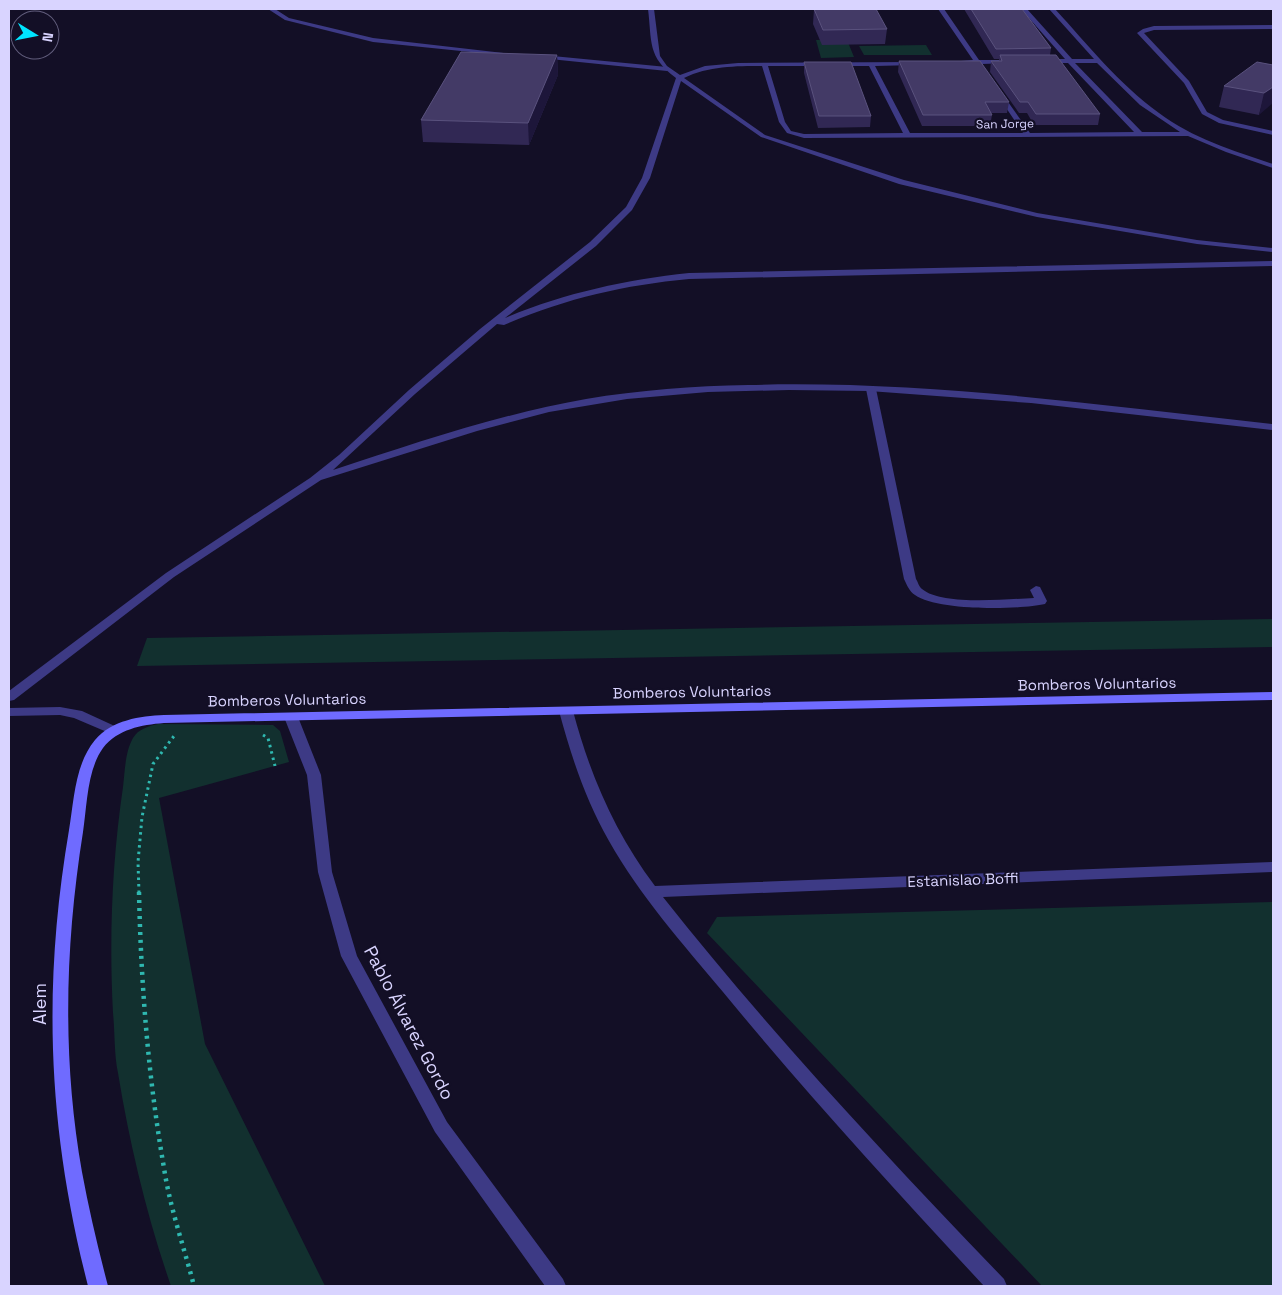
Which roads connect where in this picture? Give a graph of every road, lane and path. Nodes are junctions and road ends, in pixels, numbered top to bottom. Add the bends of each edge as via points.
1 (271, 9) edge
2 (651, 9) edge
3 (941, 9) edge
4 (1024, 9) edge
5 (1052, 9) edge
6 (1273, 27) edge
7 (1070, 61) junction
8 (1101, 61) junction
9 (958, 62) edge
10 (978, 62) junction
11 (1015, 62) edge
12 (1033, 62) edge
13 (919, 63) edge
14 (871, 64) junction
15 (765, 65) junction
16 (668, 69) junction
17 (983, 70) edge
18 (679, 78) junction
19 (994, 86) edge
20 (1273, 133) edge
21 (1140, 134) junction
22 (1191, 134) junction
23 (1028, 135) junction
24 (908, 136) junction
25 (1273, 166) edge
26 (1273, 250) edge
27 (1273, 264) edge
28 (483, 331) junction
29 (871, 389) junction
30 (1273, 427) edge
31 (314, 480) junction
32 (1036, 590) dead end
33 (1273, 696) edge
34 (9, 697) edge
35 (566, 711) junction
36 (9, 712) edge
37 (291, 717) junction
38 (114, 731) junction
39 (256, 734) dead end
40 (166, 735) dead end
41 (275, 766) dead end
42 (1273, 867) edge
43 (652, 892) junction
44 (98, 1286) edge
45 (194, 1286) edge
46 (556, 1286) edge
47 (997, 1286) edge

1 - 16 street via 287,19 373,40
2 - 16 street via 657,56
3 - 10 street
4 - 7 street
5 - 8 street
6 - 20 street via 1154,28 1140,33 1186,82 1204,113 1221,122
7 - 8 street
7 - 12 street
7 - 21 street
8 - 22 street via 1147,107
9 - 10 street
10 - 11 street
10 - 17 street
13 - 14 street
14 - 15 street
14 - 24 street
15 - 18 street via 699,70
15 - 24 street, San Jorge via 789,132 820,138
16 - 18 street
18 - 26 street via 763,136 902,182 1037,215 1197,242
18 - 28 street via 646,178 629,208 593,244
19 - 23 street
21 - 22 street, San Jorge
21 - 23 street, San Jorge
22 - 25 street
23 - 24 street, San Jorge
27 - 28 street via 689,276 609,286 573,295
28 - 31 street
29 - 30 street via 976,396
29 - 31 street via 724,388 609,398 477,427
29 - 32 street via 910,579 918,593 954,603 1041,601
31 - 34 street via 170,575
33 - 35 main road, Bomberos Voluntarios
35 - 37 main road, Bomberos Voluntarios
35 - 43 street via 594,794 616,841
36 - 38 street via 77,714
37 - 38 main road, Bomberos Voluntarios via 153,719
37 - 46 street, Pablo Álvarez Gordo via 314,775 325,872 349,956 441,1127
38 - 44 main road, Alem via 97,746 88,767 66,895 60,993 66,1135 78,1204
39 - 41 path via 268,738
40 - 45 path via 175,735 152,764 142,817 138,862 141,978 164,1170
42 - 43 street, Estanislao Boffi
43 - 47 street via 786,1057 881,1164

